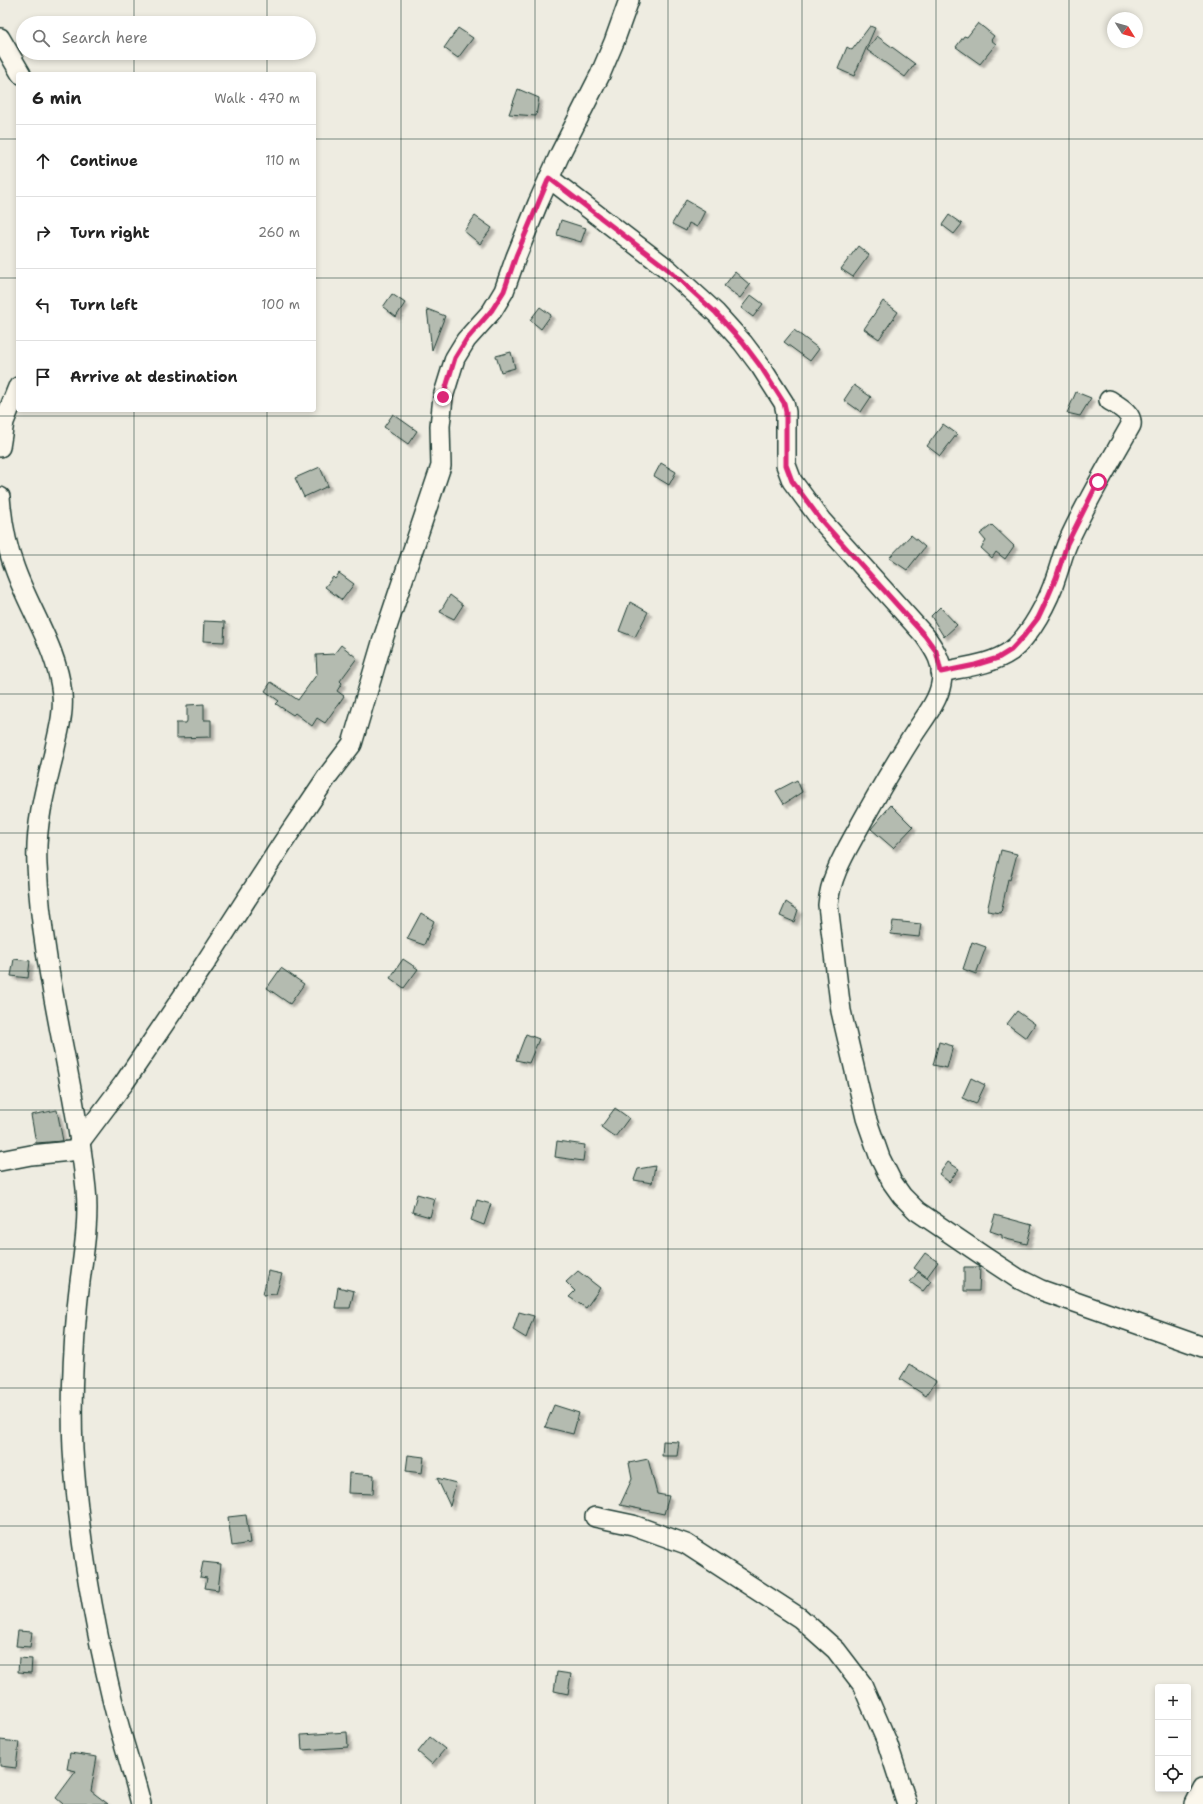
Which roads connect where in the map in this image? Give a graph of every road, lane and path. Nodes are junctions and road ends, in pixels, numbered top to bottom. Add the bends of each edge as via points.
1 (629, 0) edge
2 (0, 38) edge
3 (20, 72) edge
4 (549, 178) junction
5 (16, 392) edge
6 (1109, 400) dead end
7 (0, 446) edge
8 (0, 497) edge
9 (941, 672) junction
10 (80, 1147) junction
11 (0, 1161) edge
12 (1203, 1347) edge
13 (595, 1517) dead end
14 (1203, 1788) edge
15 (141, 1804) edge
16 (908, 1804) edge
17 (1195, 1804) edge

1 - 4 street via 602,68
2 - 3 street
4 - 9 street via 669,270 716,313 743,343 784,403 786,465 792,481 821,520 925,636 936,651
4 - 10 street via 504,291 455,358 443,397 440,426 441,466 385,631 352,744 329,774 204,965
5 - 7 street via 4,422
6 - 9 street via 1127,413 1132,421 1131,425 1070,537 1056,578 1038,618 1011,650 998,658
8 - 10 street via 6,540 15,570 51,646 62,695 62,720 38,826 36,861 49,968
9 - 12 street via 941,684 934,702 883,783 842,859 829,892 828,905 841,1011 866,1118 880,1158 895,1187 917,1211 1017,1278 1061,1298
10 - 11 street
10 - 15 street via 86,1192 83,1268 77,1308 74,1372 73,1448 77,1505 95,1621 109,1688
13 - 16 street via 633,1525 686,1544 800,1618 836,1650 862,1684 887,1742
14 - 17 street

